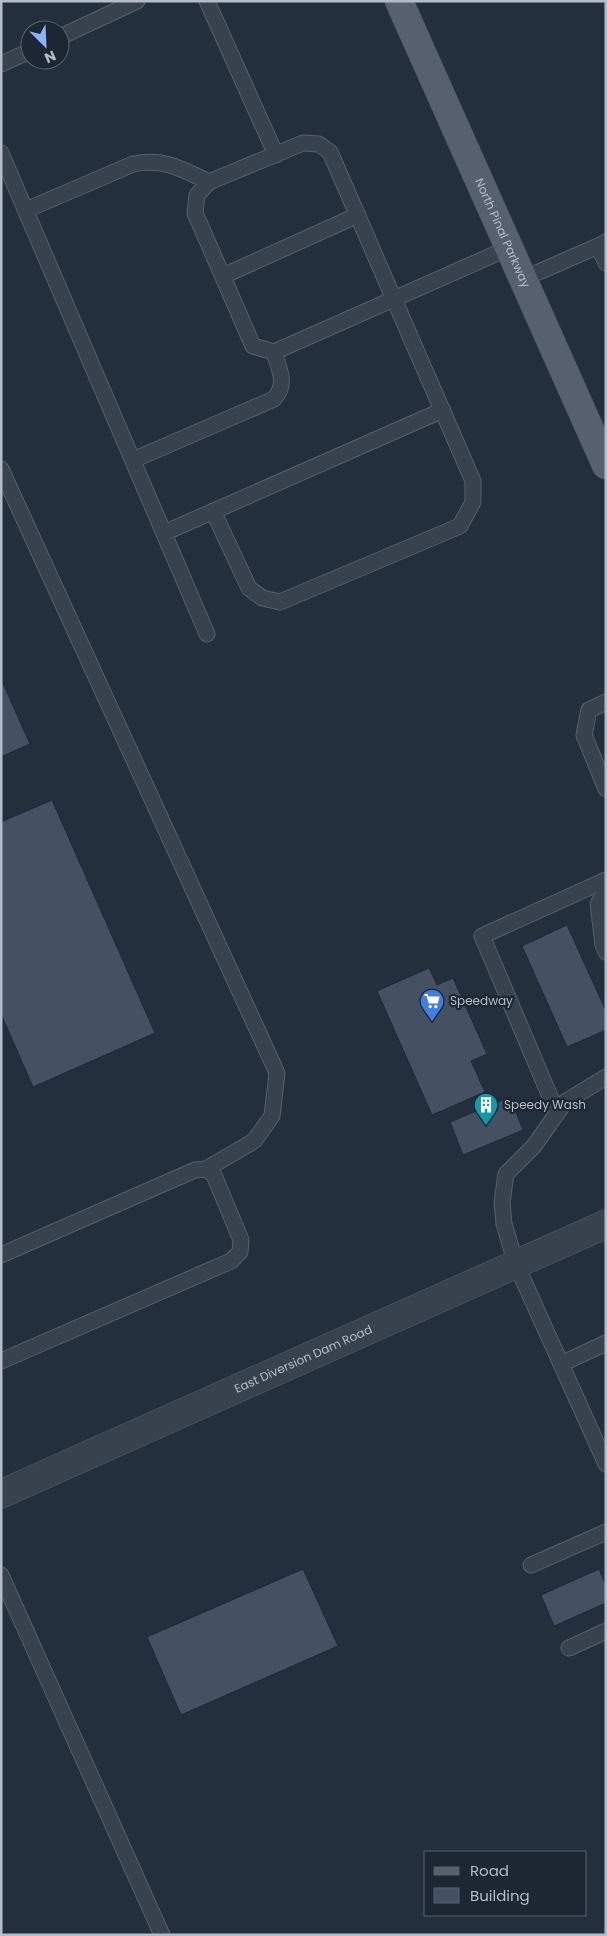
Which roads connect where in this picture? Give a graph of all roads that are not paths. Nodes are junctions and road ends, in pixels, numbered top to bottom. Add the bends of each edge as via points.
1 (136, 1) edge
2 (207, 1) edge
3 (399, 1) edge
4 (70, 32) edge
5 (20, 55) edge
6 (1, 64) edge
7 (1, 153) edge
8 (276, 155) junction
9 (209, 182) junction
10 (26, 210) junction
11 (358, 215) junction
12 (602, 244) edge
13 (509, 248) junction
14 (606, 263) edge
15 (223, 276) junction
16 (523, 279) junction
17 (395, 298) junction
18 (274, 352) junction
19 (443, 410) junction
20 (604, 457) edge
21 (133, 460) junction
22 (1, 469) edge
23 (213, 512) junction
24 (164, 533) junction
25 (208, 634) dead end
26 (606, 702) edge
27 (606, 789) edge
28 (606, 880) edge
29 (606, 891) edge
30 (606, 952) edge
31 (606, 1077) edge
32 (557, 1113) junction
33 (206, 1169) junction
34 (606, 1224) edge
35 (1, 1255) edge
36 (516, 1264) junction
37 (604, 1348) edge
38 (1, 1361) edge
39 (561, 1364) junction
40 (606, 1464) edge
41 (1, 1494) edge
42 (606, 1532) edge
43 (531, 1565) dead end
44 (1, 1575) edge
45 (606, 1632) edge
46 (569, 1648) dead end
47 (162, 1935) edge

1 - 4 lane
2 - 8 lane
3 - 13 main road, North Pinal Parkway
5 - 6 lane
7 - 10 lane
8 - 9 lane
8 - 11 lane via 304,143 319,144 330,152
9 - 10 lane via 172,164 149,161 133,164
9 - 15 lane via 196,195 195,213
10 - 21 lane
11 - 15 lane
11 - 17 lane
12 - 14 lane
12 - 16 lane
13 - 16 main road, North Pinal Parkway
13 - 17 lane
15 - 18 lane via 253,346
16 - 20 main road, North Pinal Parkway
17 - 18 lane
17 - 19 lane
18 - 21 lane via 282,378 281,390 274,399
19 - 23 lane
19 - 23 lane via 474,481 473,502 460,526 434,538 280,602 262,598 248,588
21 - 24 lane
22 - 33 lane via 277,1073 272,1116 254,1141
23 - 24 lane
24 - 25 lane
26 - 27 lane via 589,710 584,735
28 - 32 lane via 482,936
29 - 30 lane via 598,904
31 - 32 lane via 565,1102
32 - 36 lane via 534,1146 506,1174 502,1202 504,1224
33 - 35 lane via 195,1170
33 - 38 lane via 214,1175 241,1240 240,1252 231,1260
34 - 36 street, East Diversion Dam Road
36 - 39 lane
36 - 41 street, East Diversion Dam Road
37 - 39 lane
39 - 40 lane
42 - 43 lane
44 - 47 lane
45 - 46 lane

